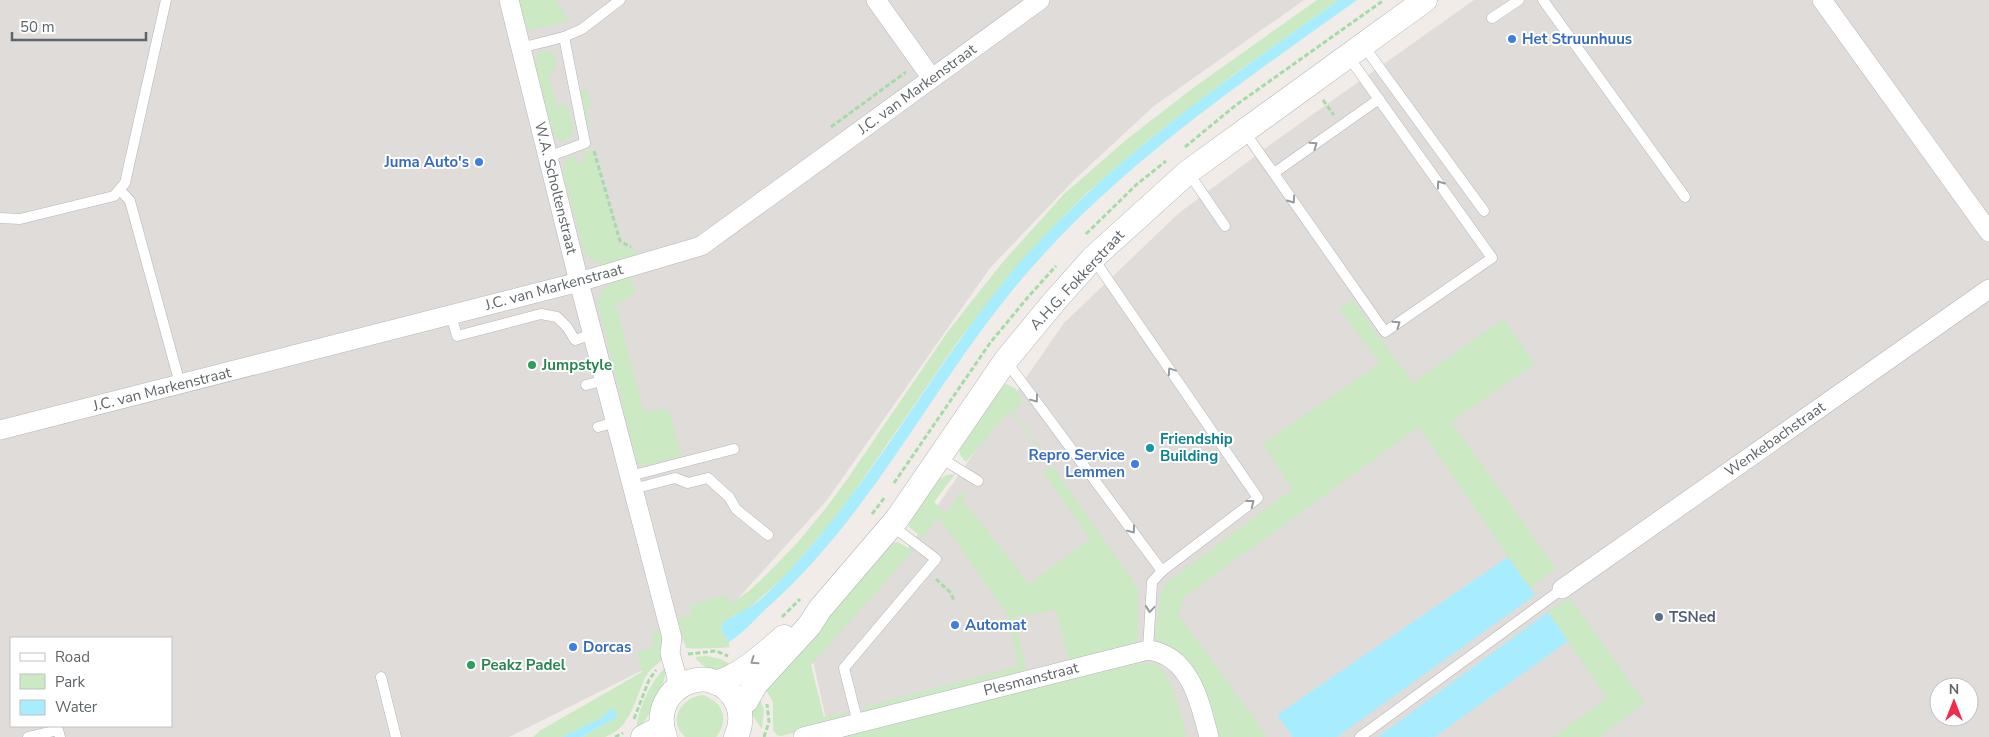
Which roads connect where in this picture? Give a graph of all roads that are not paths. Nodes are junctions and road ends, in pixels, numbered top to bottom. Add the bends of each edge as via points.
1 (166, 0) edge
2 (509, 0) edge
3 (620, 0) edge
4 (876, 0) edge
5 (1040, 0) edge
6 (1425, 0) edge
7 (1519, 0) edge
8 (1543, 0) edge
9 (1822, 0) edge
10 (1492, 18) dead end
11 (564, 37) junction
12 (520, 48) junction
13 (1356, 50) junction
14 (931, 78) junction
15 (1379, 99) junction
16 (1244, 131) junction
17 (548, 157) junction
18 (1188, 172) junction
19 (1274, 173) junction
20 (120, 190) junction
21 (1685, 197) dead end
22 (1484, 211) dead end
23 (0, 218) edge
24 (1225, 226) dead end
25 (1989, 232) edge
26 (1094, 258) junction
27 (579, 282) junction
28 (1989, 289) edge
29 (538, 304) junction
30 (593, 334) junction
31 (1006, 360) junction
32 (605, 380) junction
33 (180, 384) junction
34 (586, 385) dead end
35 (0, 430) edge
36 (734, 449) dead end
37 (939, 457) junction
38 (978, 481) dead end
39 (632, 483) junction
40 (890, 524) junction
41 (768, 535) dead end
42 (1162, 571) junction
43 (1562, 589) joint
44 (820, 610) junction
45 (1148, 650) junction
46 (381, 677) dead end
47 (696, 684) junction
48 (739, 708) junction
49 (858, 723) junction
50 (657, 734) edge
51 (740, 736) edge
52 (28, 737) edge
53 (60, 737) edge
54 (396, 737) edge
55 (803, 737) edge
56 (1209, 737) edge
57 (1360, 737) edge

1 - 20 lane via 125,183
2 - 12 street, W.A. Scholtenstraat
3 - 11 lane via 582,29
4 - 14 street
5 - 14 street, J.C. van Markenstraat
6 - 13 street, A.H.G. Fokkerstraat
7 - 10 lane
8 - 21 lane
9 - 25 street
11 - 12 lane
11 - 17 lane via 585,143
12 - 17 street, W.A. Scholtenstraat
13 - 15 lane
13 - 16 street, A.H.G. Fokkerstraat
13 - 22 lane
14 - 27 street, J.C. van Markenstraat via 700,246
19 -> 15 lane
19 -> 15 lane via 1385,332 1492,258
16 - 18 street, A.H.G. Fokkerstraat
16 - 19 lane
17 - 27 street, W.A. Scholtenstraat
18 - 24 lane
18 - 26 street, A.H.G. Fokkerstraat
20 - 23 lane via 114,196 20,219
20 - 33 lane via 130,201
26 - 31 street, A.H.G. Fokkerstraat
42 -> 26 lane via 1258,498
27 - 29 street, J.C. van Markenstraat
27 - 30 street, W.A. Scholtenstraat
28 - 43 street, Wenkebachstraat
29 - 30 lane via 557,317 575,340
29 - 33 street, J.C. van Markenstraat via 498,314 451,315
30 - 32 street, W.A. Scholtenstraat
31 - 37 street, A.H.G. Fokkerstraat
31 -> 42 lane
32 - 34 lane
32 - 39 street, W.A. Scholtenstraat via 607,425
33 - 35 street, J.C. van Markenstraat
36 - 39 lane
37 - 38 lane
37 - 40 street, A.H.G. Fokkerstraat via 897,519
39 - 41 lane via 675,478 688,483 708,478 730,497 736,509
39 - 47 street, W.A. Scholtenstraat via 672,638 681,649
40 - 44 street, A.H.G. Fokkerstraat
40 - 49 lane via 936,560 844,668
42 -> 45 lane via 1152,582
43 - 57 lane
44 -> 47 street, A.H.G. Fokkerstraat via 727,680
44 - 48 street, A.H.G. Fokkerstraat
45 - 49 street, Plesmanstraat
45 - 56 street via 1167,655 1190,679
46 - 54 lane
47 - 48 street via 731,693
47 - 50 street via 668,696
48 - 51 street
49 - 55 street, Plesmanstraat
52 - 53 lane via 58,730

